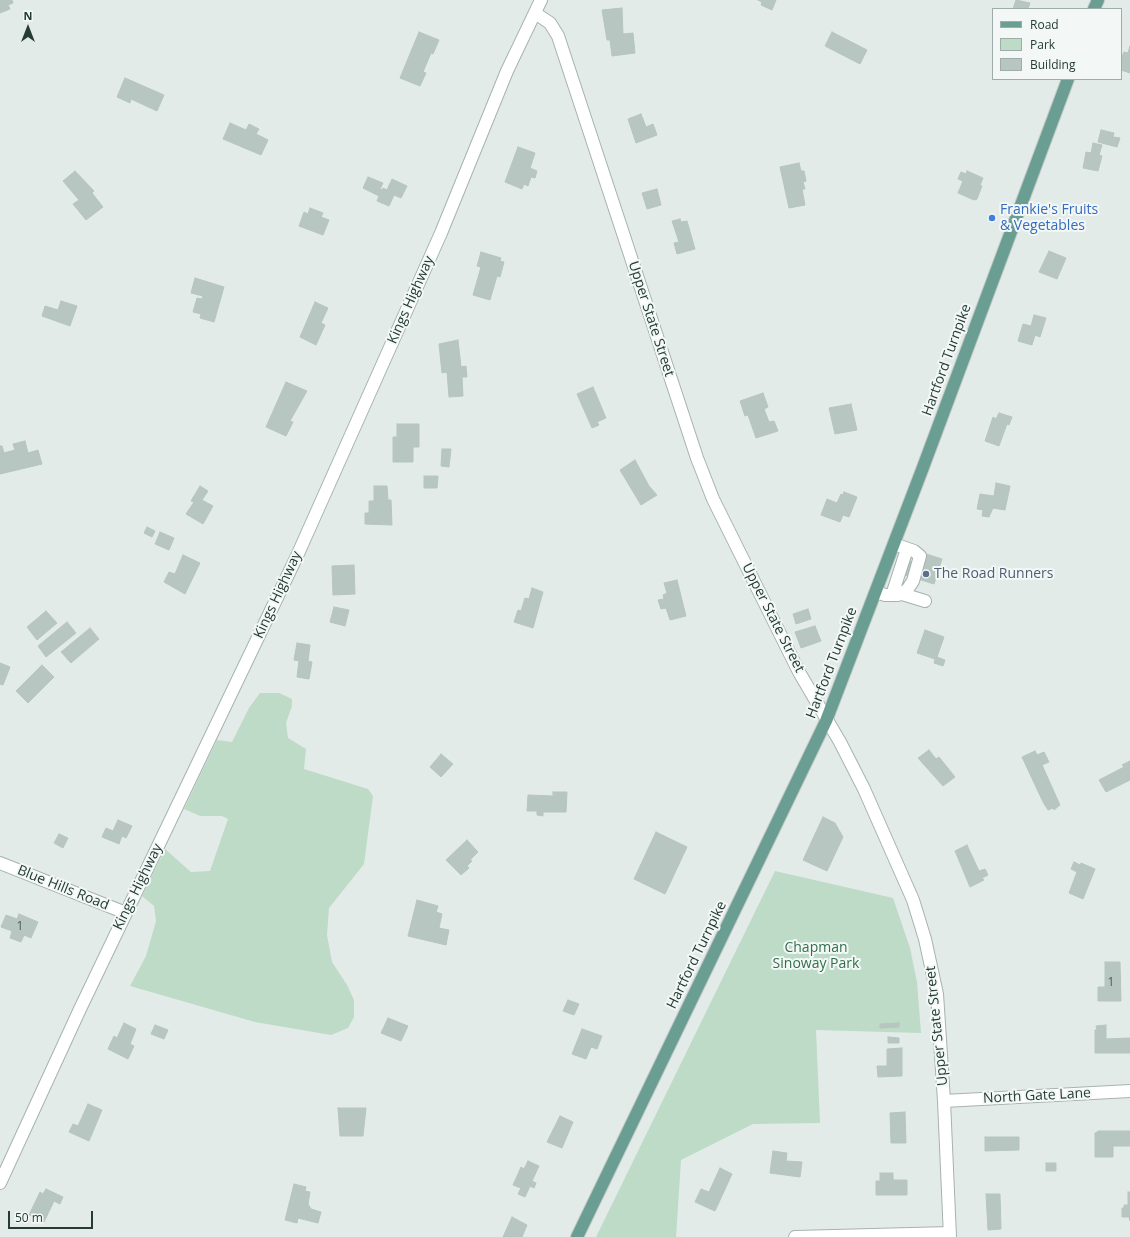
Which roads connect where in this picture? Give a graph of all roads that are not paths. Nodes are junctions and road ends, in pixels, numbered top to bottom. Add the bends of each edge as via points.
1 (541, 0) edge
2 (535, 13) junction
3 (1068, 80) edge
4 (894, 544) junction
5 (908, 549) junction
6 (876, 592) junction
7 (897, 595) junction
8 (925, 601) dead end
9 (826, 721) junction
10 (0, 863) edge
11 (126, 913) junction
12 (1130, 1091) edge
13 (944, 1100) junction
14 (0, 1184) edge
15 (950, 1235) edge
16 (577, 1237) edge
17 (795, 1237) edge

1 - 2 street, Kings Highway
2 - 9 street, Upper State Street via 550,23 558,36 696,458 710,492
2 - 11 street, Kings Highway via 507,71 441,233 306,536
3 - 4 main road, Hartford Turnpike
4 - 5 street
4 - 6 main road, Hartford Turnpike
5 - 7 street
5 - 7 street via 920,556 913,581
6 - 7 street
6 - 9 main road, Hartford Turnpike
7 - 8 street
9 - 13 street, Upper State Street via 864,789 914,900 933,971
9 - 16 main road, Hartford Turnpike
10 - 11 street, Blue Hills Road
11 - 14 street, Kings Highway
12 - 13 street, North Gate Lane
13 - 15 street, Upper State Street
15 - 17 street

